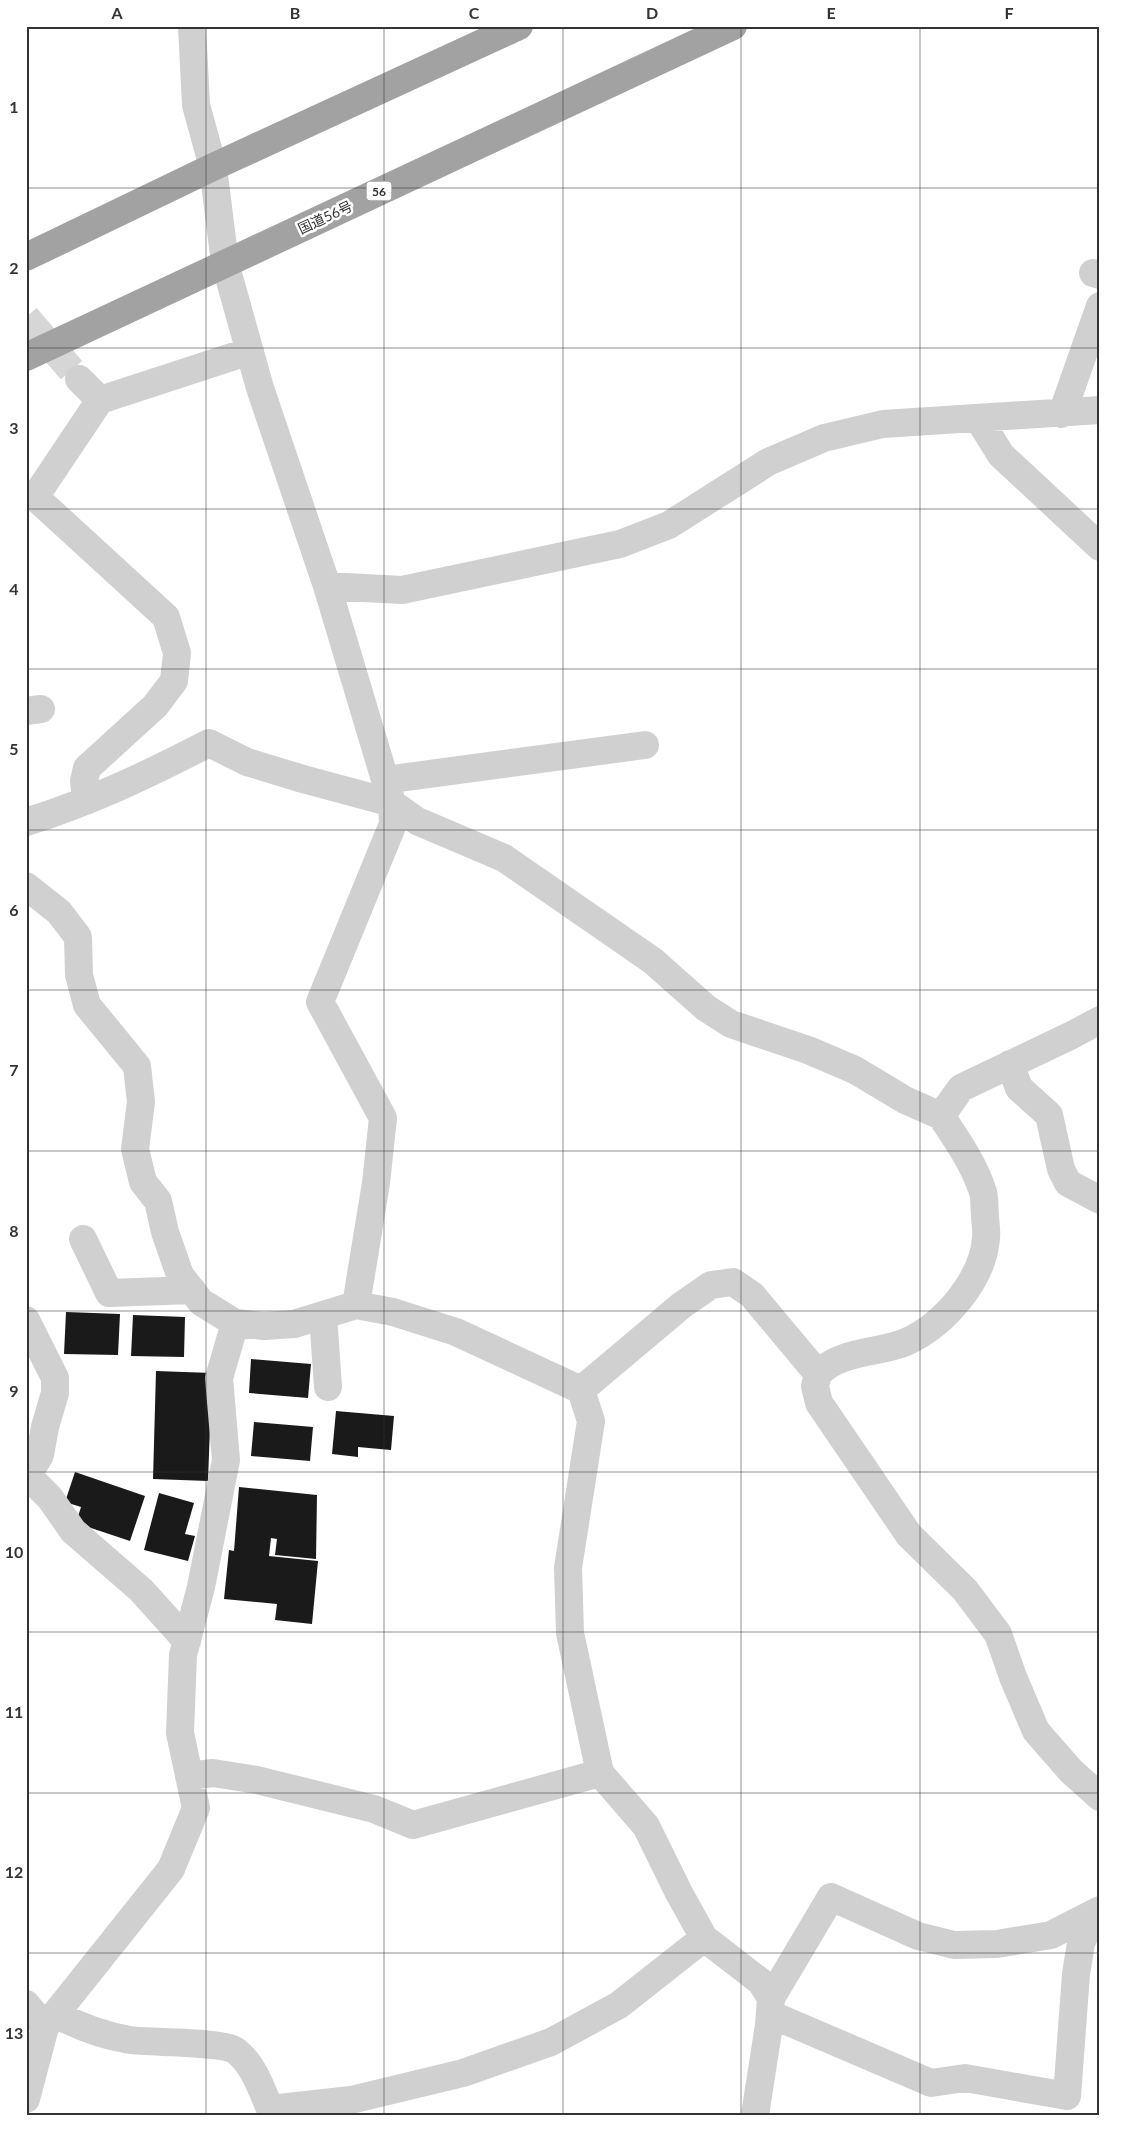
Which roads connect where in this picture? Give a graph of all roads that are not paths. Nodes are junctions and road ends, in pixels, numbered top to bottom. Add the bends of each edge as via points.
1 (192, 26) edge
2 (519, 26) edge
3 (733, 26) edge
4 (213, 167) junction
5 (26, 257) edge
6 (225, 263) junction
7 (1100, 306) edge
8 (250, 351) junction
9 (26, 357) edge
10 (79, 379) tunnel mouth
11 (100, 400) junction
12 (1100, 410) edge
13 (1062, 414) junction
14 (978, 418) junction
15 (1100, 547) edge
16 (327, 586) junction
17 (645, 745) dead end
18 (388, 791) junction
19 (86, 801) junction
20 (26, 822) edge
21 (26, 886) edge
22 (1100, 1020) edge
23 (1010, 1064) junction
24 (941, 1116) junction
25 (1100, 1200) edge
26 (83, 1239) dead end
27 (192, 1290) junction
28 (356, 1305) junction
29 (324, 1315) junction
30 (26, 1320) edge
31 (235, 1323) junction
32 (818, 1374) junction
33 (328, 1387) dead end
34 (581, 1390) junction
35 (27, 1476) edge
36 (187, 1641) junction
37 (600, 1773) junction
38 (189, 1776) junction
39 (1100, 1797) edge
40 (1097, 1912) edge
41 (704, 1938) junction
42 (26, 2004) edge
43 (771, 2006) junction
44 (50, 2020) junction
45 (28, 2088) edge
46 (755, 2115) edge

1 - 4 street via 196,105
2 - 4 highway
3 - 6 highway, 国道56号 / 56
4 - 5 highway
4 - 6 street
6 - 8 street
6 - 9 highway, 国道56号 / 56
7 - 13 street
8 - 11 street
8 - 16 street
10 - 11 street
11 - 19 street via 35,497 166,617 177,653 174,681 155,706 87,768 84,781
12 - 13 street
13 - 14 street
14 - 15 street via 1001,455
14 - 16 street via 883,424 824,438 768,462 669,525 620,544 402,590
16 - 18 street
17 - 18 street
18 - 19 street via 303,779 247,762 209,743 133,782
18 - 24 street via 417,821 504,858 653,961 706,1008 731,1024 855,1070 905,1100
18 - 28 street via 393,824 320,1002 382,1118 376,1183
19 - 20 street
21 - 27 street via 60,912 78,937 79,976 87,1005 137,1066 142,1102 135,1149 143,1182 158,1201 180,1275
22 - 23 street
23 - 24 street via 961,1088
23 - 25 street via 1019,1088 1049,1115 1061,1169 1068,1183
24 - 32 street via 965,1151 984,1194 986,1238 979,1268 958,1302 933,1327 905,1342 826,1365
26 - 27 street via 109,1294
27 - 31 street via 201,1302
28 - 29 street
28 - 34 street via 393,1312 456,1332
29 - 31 street via 294,1324 264,1326
29 - 33 street
30 - 35 street via 55,1378 55,1393 40,1455
31 - 36 street via 219,1378 226,1460
32 - 34 street via 752,1295 733,1282 711,1285 682,1305
32 - 39 street via 815,1386 818,1403 898,1520 965,1590 998,1634 1036,1731 1071,1772
34 - 37 street via 591,1421 568,1568 570,1634
35 - 36 street via 50,1498 74,1531 141,1590
36 - 38 street via 183,1655 180,1733
37 - 38 street via 414,1825 374,1809 257,1780 213,1773
37 - 41 street via 646,1826
38 - 44 street via 196,1808 171,1869
40 - 43 street via 1051,1935 997,1944 954,1945 918,1936 831,1897
40 - 43 street via 1082,1943 1076,1974 1067,2096 965,2078 931,2083
41 - 43 street via 762,1982
41 - 44 street via 620,2005 551,2042 463,2074 342,2101 270,2109 251,2065 234,2049 130,2040 71,2022
42 - 44 street
43 - 46 street
44 - 45 street

